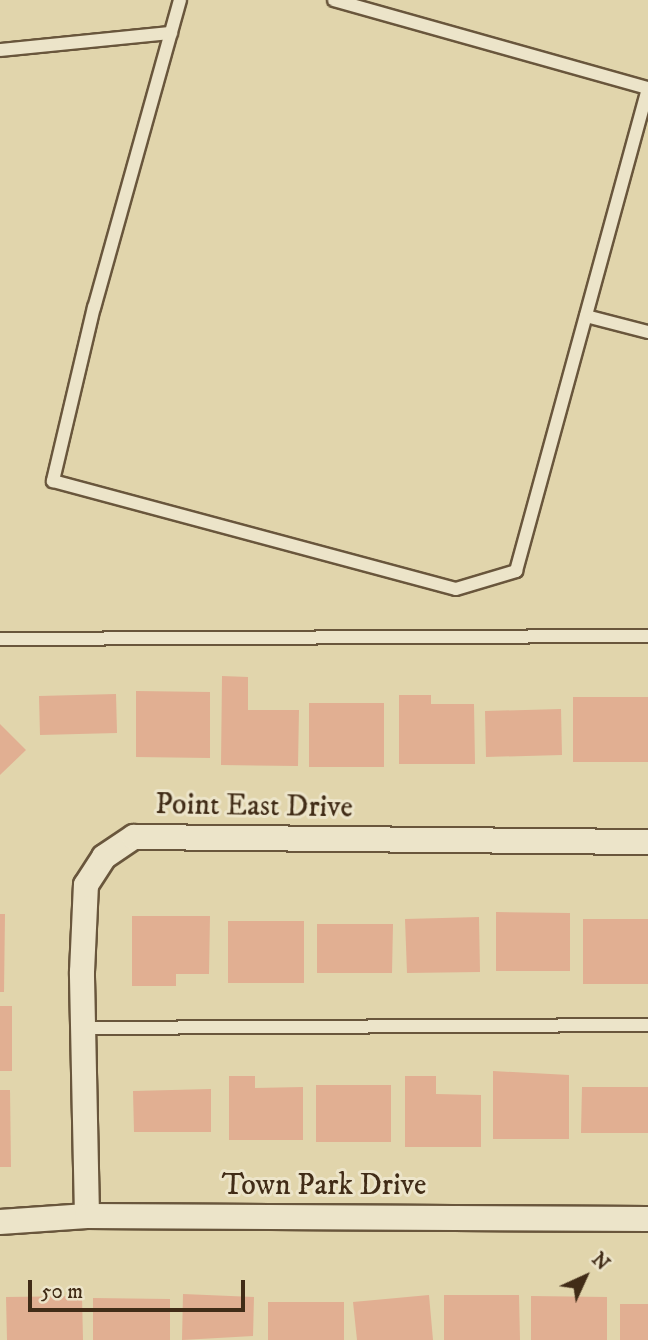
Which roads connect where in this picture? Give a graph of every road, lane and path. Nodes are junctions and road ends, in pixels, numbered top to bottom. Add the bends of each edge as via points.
1 (180, 0) edge
2 (334, 0) edge
3 (171, 33) junction
4 (0, 50) edge
5 (648, 88) edge
6 (586, 316) junction
7 (648, 332) edge
8 (648, 636) edge
9 (0, 639) edge
10 (648, 842) edge
11 (648, 1025) edge
12 (83, 1028) junction
13 (87, 1216) junction
14 (648, 1219) edge
15 (0, 1222) edge

1 - 3 lane
2 - 5 lane
3 - 4 lane
3 - 6 lane via 94,307 53,481 382,573 456,589 516,571
5 - 6 lane
6 - 7 lane
8 - 9 lane
10 - 12 street, Point East Drive via 134,837 104,857 86,885
11 - 12 lane
12 - 13 street, Point East Drive
13 - 14 street, Town Park Drive
13 - 15 street, Town Park Drive

